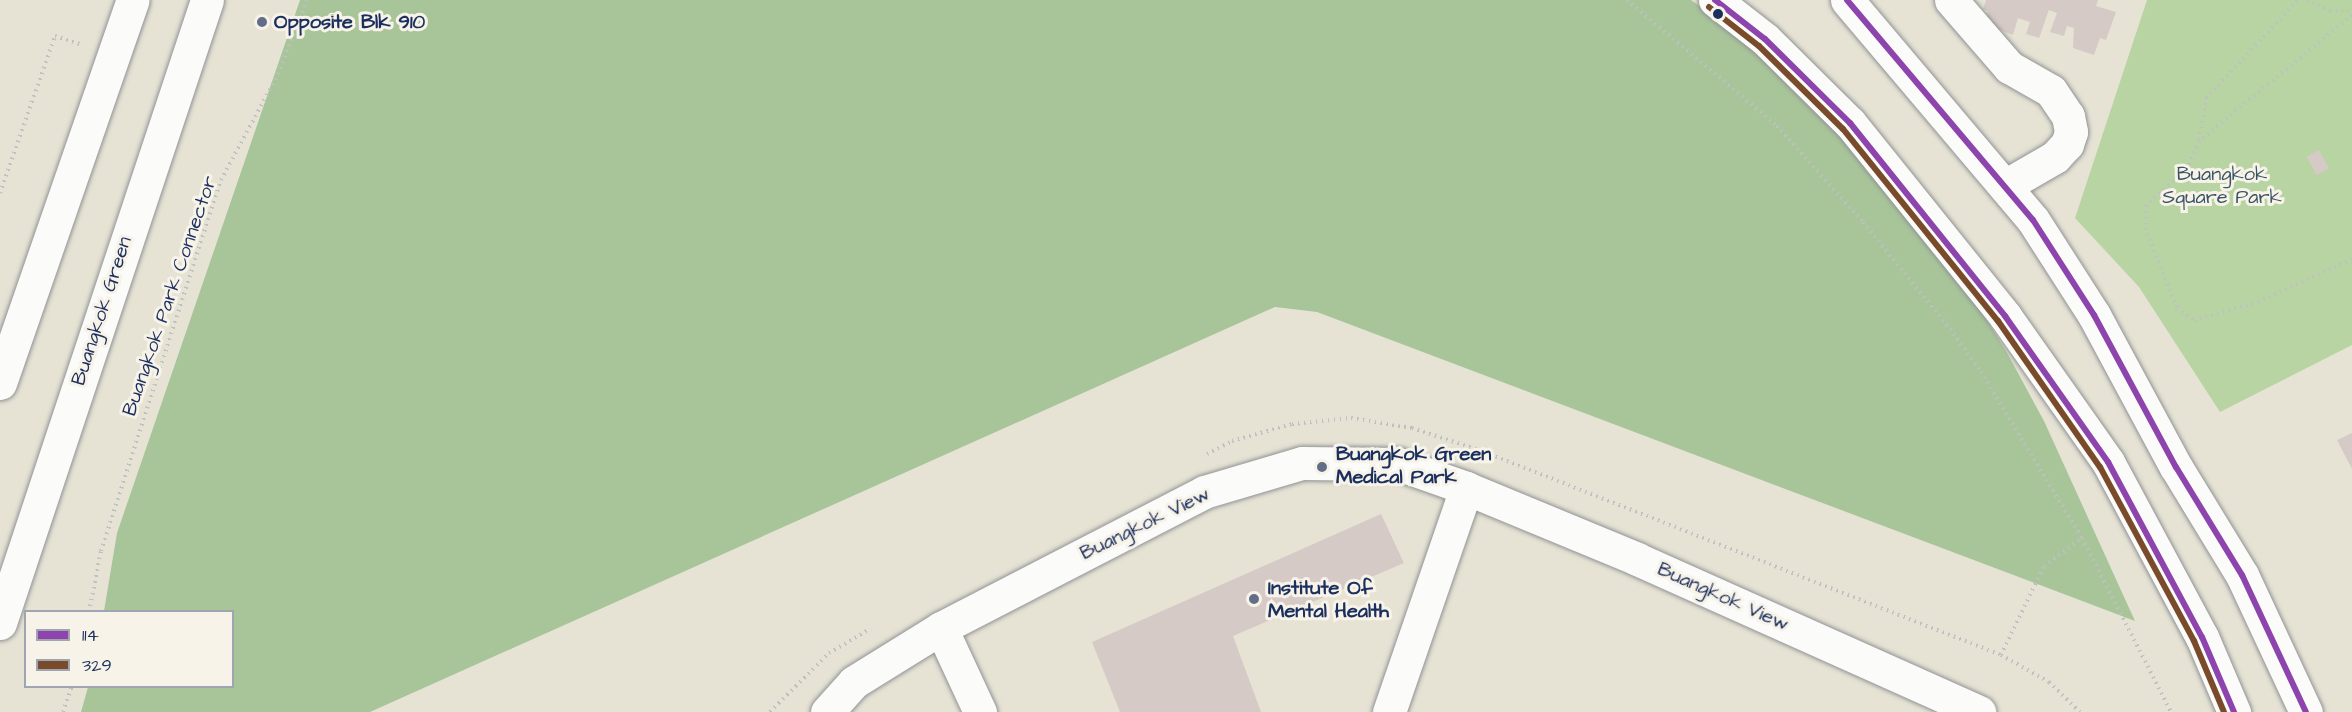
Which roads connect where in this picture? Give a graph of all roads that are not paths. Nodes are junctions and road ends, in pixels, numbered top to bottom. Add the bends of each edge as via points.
1 (133, 0) edge
2 (207, 0) edge
3 (1715, 0) edge
4 (1847, 0) edge
5 (1950, 0) edge
6 (2005, 186) junction
7 (0, 383) edge
8 (1466, 488) junction
9 (0, 623) edge
10 (941, 628) junction
11 (827, 712) edge
12 (980, 712) edge
13 (1389, 712) edge
14 (1979, 712) edge
15 (2234, 712) edge
16 (2306, 712) edge

1 - 7 street
2 - 9 street, Buangkok Green
3 - 15 street via 1765,39 1850,123 2005,316 2108,462 2202,638
4 - 6 street
5 - 6 street via 2009,67 2051,91 2068,116 2071,132 2067,144 2055,157
6 - 16 street via 2033,220 2094,315 2176,467 2242,575
8 - 10 street, Buangkok View via 1398,464 1302,463 1204,492
8 - 13 street via 1438,579
8 - 14 street, Buangkok View via 1637,559
10 - 11 street, Buangkok View via 854,682
10 - 12 street

